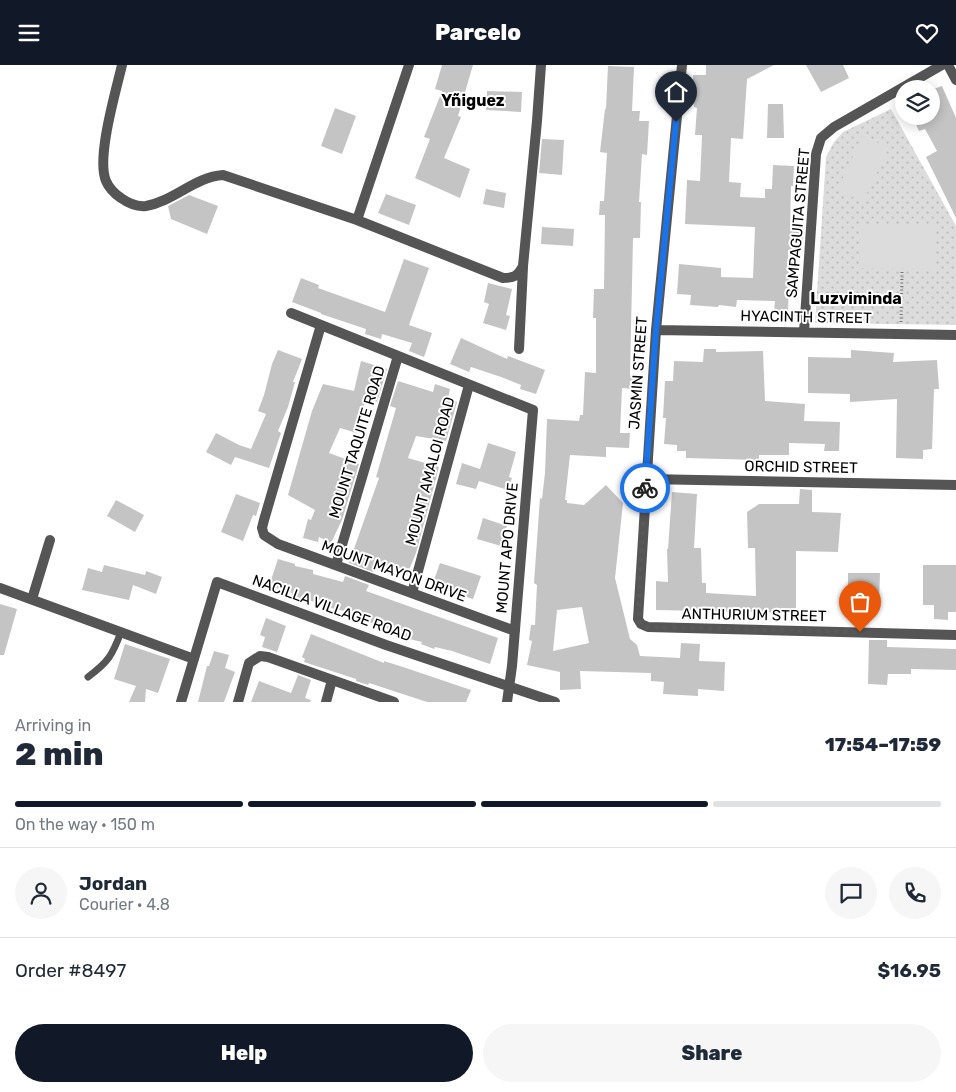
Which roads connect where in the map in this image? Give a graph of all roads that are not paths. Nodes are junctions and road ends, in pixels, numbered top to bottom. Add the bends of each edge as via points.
1 (122, 65) edge
2 (409, 65) edge
3 (541, 65) edge
4 (682, 65) edge
5 (942, 65) edge
6 (948, 65) edge
7 (956, 80) edge
8 (357, 221) junction
9 (523, 266) junction
10 (291, 313) dead end
11 (321, 325) junction
12 (656, 330) junction
13 (804, 332) junction
14 (956, 335) edge
15 (519, 349) dead end
16 (398, 356) junction
17 (469, 385) junction
18 (646, 479) junction
19 (956, 485) edge
20 (50, 540) dead end
21 (336, 565) junction
22 (0, 588) edge
23 (412, 593) junction
24 (32, 599) junction
25 (641, 624) joint
26 (515, 631) junction
27 (121, 632) junction
28 (956, 635) edge
29 (194, 659) junction
30 (88, 677) dead end
31 (332, 680) junction
32 (510, 687) junction
33 (181, 702) edge
34 (238, 702) edge
35 (326, 702) edge
36 (394, 702) edge
37 (507, 702) edge
38 (555, 702) edge

1 - 8 street via 103,170 114,194 126,202 145,206 212,176 223,175
2 - 8 street
3 - 9 street
4 - 12 street, JASMIN STREET
5 - 13 street, SAMPAGUITA STREET via 834,127 821,139 816,154
6 - 7 street
8 - 9 street via 503,277 513,277
9 - 15 street
10 - 11 street
11 - 16 street
11 - 21 street, MOUNT MAYON DRIVE via 262,528 271,541
12 - 13 street, HYACINTH STREET
12 - 18 street, JASMIN STREET
13 - 14 street, HYACINTH STREET
16 - 17 street
16 - 21 street, MOUNT TAQUITE ROAD
17 - 23 street, MOUNT AMALOI ROAD
17 - 26 street, MOUNT APO DRIVE via 533,410
18 - 19 street, ORCHID STREET
18 - 25 street, JASMIN STREET via 638,619
20 - 24 street
21 - 23 street, MOUNT MAYON DRIVE
22 - 24 street
23 - 26 street, MOUNT MAYON DRIVE
24 - 27 street
25 - 28 street, ANTHURIUM STREET via 648,627
26 - 32 street, MOUNT APO DRIVE
27 - 29 street
27 - 30 lane via 111,657
29 - 32 street, NACILLA VILLAGE ROAD via 217,582
29 - 33 street, NACILLA VILLAGE ROAD
31 - 34 street via 260,656 249,663
31 - 35 street
31 - 36 street
32 - 37 street, MOUNT APO DRIVE
32 - 38 street, NACILLA VILLAGE ROAD

